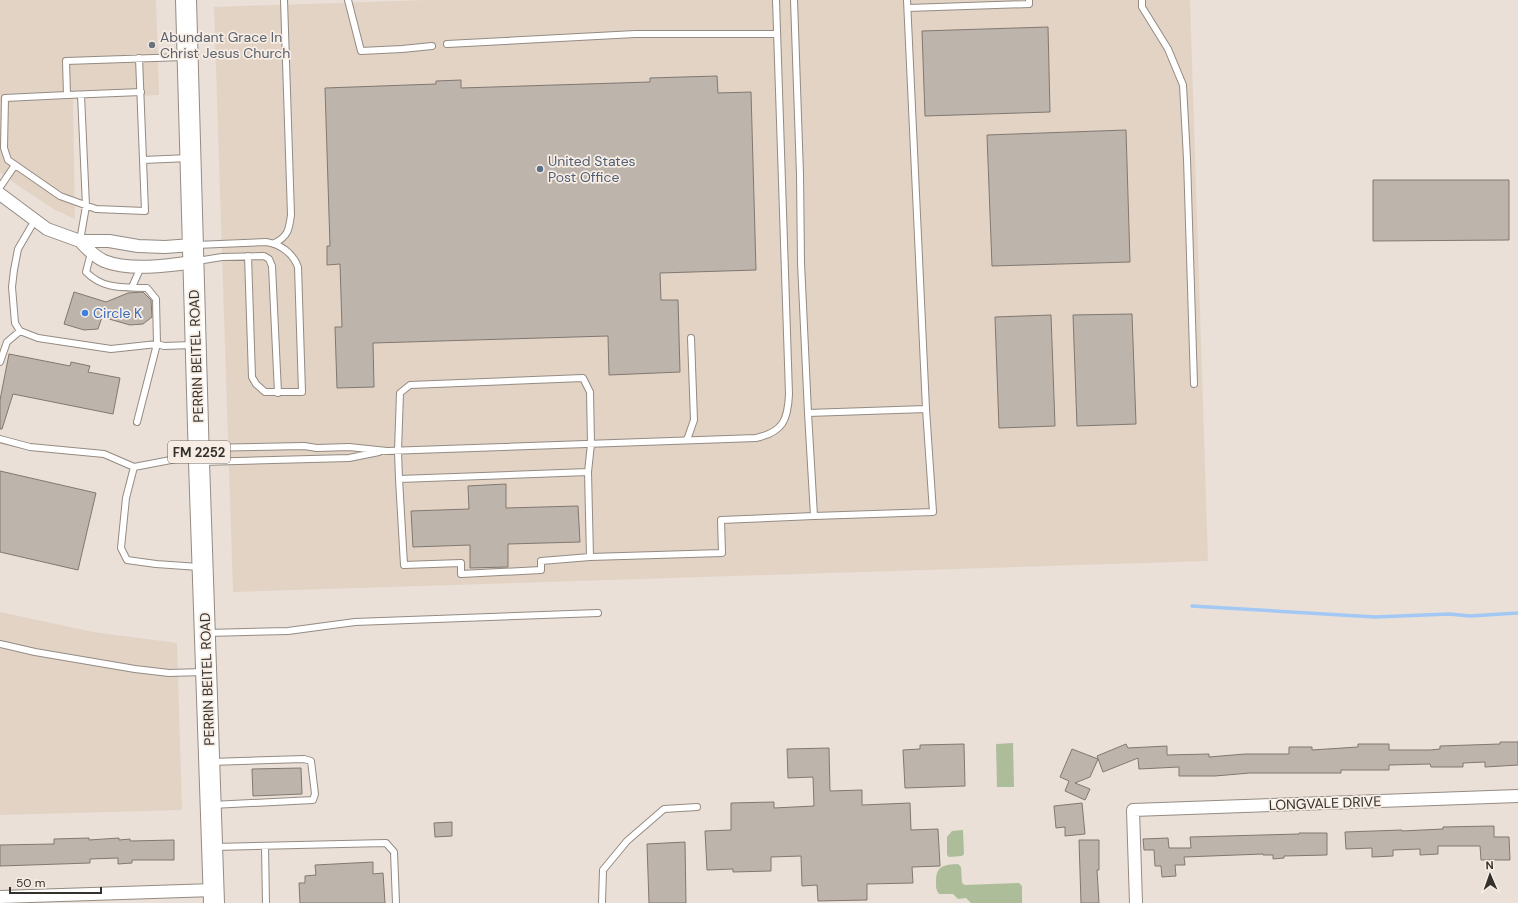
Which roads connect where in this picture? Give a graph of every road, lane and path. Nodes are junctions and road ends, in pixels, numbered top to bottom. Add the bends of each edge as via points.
1 (186, 0) edge
2 (284, 0) edge
3 (348, 0) edge
4 (776, 0) edge
5 (794, 0) edge
6 (907, 0) edge
7 (1029, 0) edge
8 (1142, 0) edge
9 (908, 8) junction
10 (777, 34) junction
11 (447, 44) dead end
12 (432, 46) dead end
13 (188, 57) junction
14 (139, 58) junction
15 (140, 92) junction
16 (67, 95) junction
17 (81, 95) junction
18 (190, 158) junction
19 (143, 160) junction
20 (15, 165) junction
21 (0, 186) edge
22 (0, 194) edge
23 (86, 206) junction
24 (35, 220) junction
25 (80, 241) junction
26 (275, 243) junction
27 (91, 253) junction
28 (193, 254) junction
29 (248, 256) junction
30 (141, 266) junction
31 (132, 287) junction
32 (20, 331) junction
33 (691, 338) dead end
34 (7, 342) junction
35 (0, 343) edge
36 (157, 344) junction
37 (196, 345) junction
38 (0, 362) edge
39 (1194, 384) dead end
40 (278, 393) junction
41 (926, 409) junction
42 (808, 413) junction
43 (137, 422) dead end
44 (0, 439) edge
45 (687, 440) junction
46 (591, 444) junction
47 (387, 451) junction
48 (398, 451) junction
49 (199, 455) junction
50 (134, 467) junction
51 (588, 472) junction
52 (399, 479) junction
53 (814, 516) junction
54 (590, 557) junction
55 (203, 567) junction
56 (598, 613) dead end
57 (205, 633) junction
58 (0, 644) edge
59 (206, 672) junction
60 (209, 762) junction
61 (1518, 796) edge
62 (211, 805) junction
63 (697, 807) dead end
64 (265, 846) junction
65 (212, 847) junction
66 (214, 896) edge
67 (0, 897) edge
68 (105, 898) edge
69 (266, 903) edge
70 (396, 903) edge
71 (602, 903) edge
72 (1136, 903) edge

1 - 13 main road, PERRIN BEITEL ROAD / FM 2252
2 - 26 lane via 291,215 284,239
3 - 12 lane via 360,51
4 - 10 lane
5 - 42 lane
6 - 9 lane
7 - 9 lane via 1029,4
8 - 39 lane via 1142,7 1168,49 1183,85
9 - 41 lane
10 - 11 lane via 635,34
10 - 45 lane via 788,409 782,425 770,435 756,438
13 - 14 lane
13 - 18 main road, PERRIN BEITEL ROAD / FM 2252
14 - 15 lane
14 - 16 lane via 66,61
15 - 17 lane
15 - 19 lane
16 - 17 lane
16 - 20 lane via 5,98 4,148 8,160
17 - 23 lane
18 - 19 lane
18 - 28 main road, PERRIN BEITEL ROAD / FM 2252
19 - 23 lane via 145,211 96,209
20 - 21 lane
20 - 23 lane via 60,196
22 - 24 street
23 - 25 lane
24 - 25 street via 47,229
24 - 32 lane via 18,249 14,270 12,287 15,323
25 - 27 street
25 - 28 street via 158,246
26 - 28 lane via 266,242
26 - 40 lane via 284,248 298,267 302,392
27 - 30 street via 105,261
27 - 31 lane via 86,272 91,277 108,286
28 - 29 lane
28 - 30 street via 166,267
28 - 37 main road, PERRIN BEITEL ROAD / FM 2252
29 - 40 lane via 252,377 265,392
29 - 40 lane via 264,256 269,259 272,266
30 - 31 lane
31 - 36 lane via 147,288 156,299
32 - 34 lane
32 - 36 lane via 38,338 111,349
33 - 45 lane via 694,420
34 - 35 lane
34 - 38 lane
36 - 37 lane
36 - 43 lane
37 - 49 main road, PERRIN BEITEL ROAD / FM 2252
41 - 42 lane
41 - 53 lane via 933,512
42 - 53 lane
44 - 50 lane via 30,447 104,454
45 - 46 lane
46 - 48 lane
46 - 48 lane via 590,392 583,378 410,385 400,393
46 - 51 lane
47 - 48 lane
47 - 49 lane via 349,458
47 - 49 lane via 304,446
48 - 52 lane
49 - 50 lane
49 - 55 main road, PERRIN BEITEL ROAD / FM 2252
50 - 55 lane via 126,498 121,548 127,560
51 - 52 lane
51 - 54 lane
52 - 54 lane via 404,564 461,563 462,574 541,570 540,561
53 - 54 lane via 720,520 722,553
55 - 57 main road, PERRIN BEITEL ROAD / FM 2252
56 - 57 lane via 355,622 288,630
57 - 59 main road, PERRIN BEITEL ROAD / FM 2252
58 - 59 lane via 135,670 169,673
59 - 60 main road, PERRIN BEITEL ROAD / FM 2252
60 - 62 main road, PERRIN BEITEL ROAD / FM 2252
60 - 62 lane via 304,759 311,761 315,794 313,800
61 - 72 street, LONGVALE DRIVE via 1133,810
62 - 65 main road, PERRIN BEITEL ROAD / FM 2252
63 - 71 lane via 664,809 627,840 603,870
64 - 65 lane
64 - 69 lane
64 - 70 lane via 386,843 394,852
65 - 66 main road, PERRIN BEITEL ROAD / FM 2252
66 - 68 street
67 - 68 street

